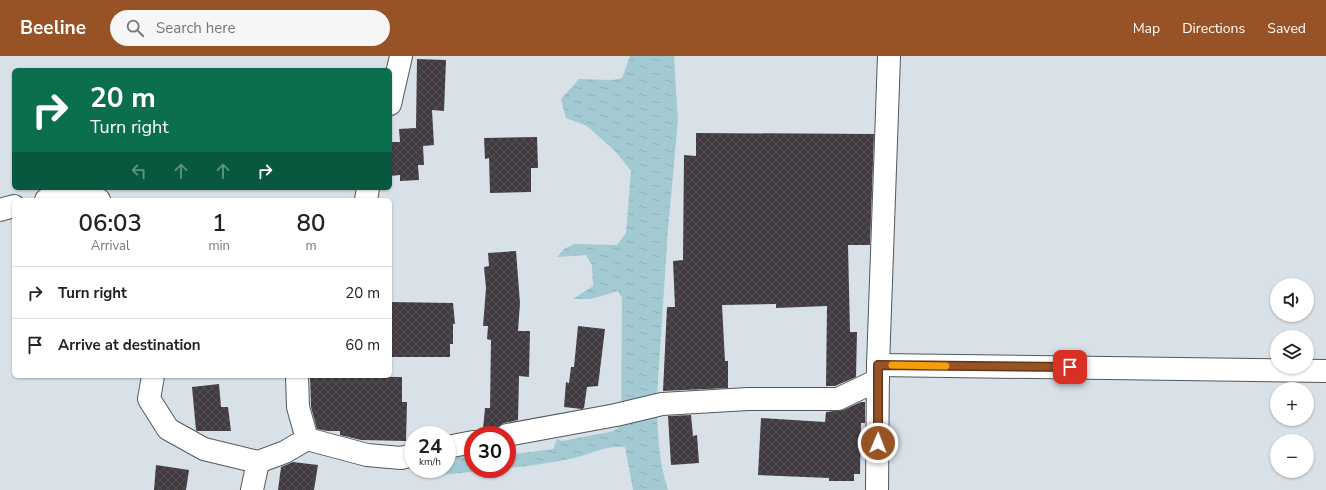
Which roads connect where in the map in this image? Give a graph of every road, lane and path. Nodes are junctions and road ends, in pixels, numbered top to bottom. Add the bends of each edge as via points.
1 (401, 56) edge
2 (889, 56) edge
3 (392, 95) edge
4 (12, 207) edge
5 (0, 210) edge
6 (1326, 371) edge
7 (878, 372) junction
8 (153, 378) edge
9 (297, 378) edge
10 (516, 433) edge
11 (307, 439) junction
12 (404, 457) edge
13 (258, 462) junction
14 (252, 490) edge
15 (877, 490) edge

1 - 3 street
2 - 7 street
4 - 5 street
6 - 7 street
7 - 10 street via 838,398 748,399 662,404
7 - 15 street
8 - 13 street via 149,399 168,429 204,449
9 - 11 street via 298,407
11 - 12 street via 367,455
11 - 13 street via 285,452
13 - 14 street

